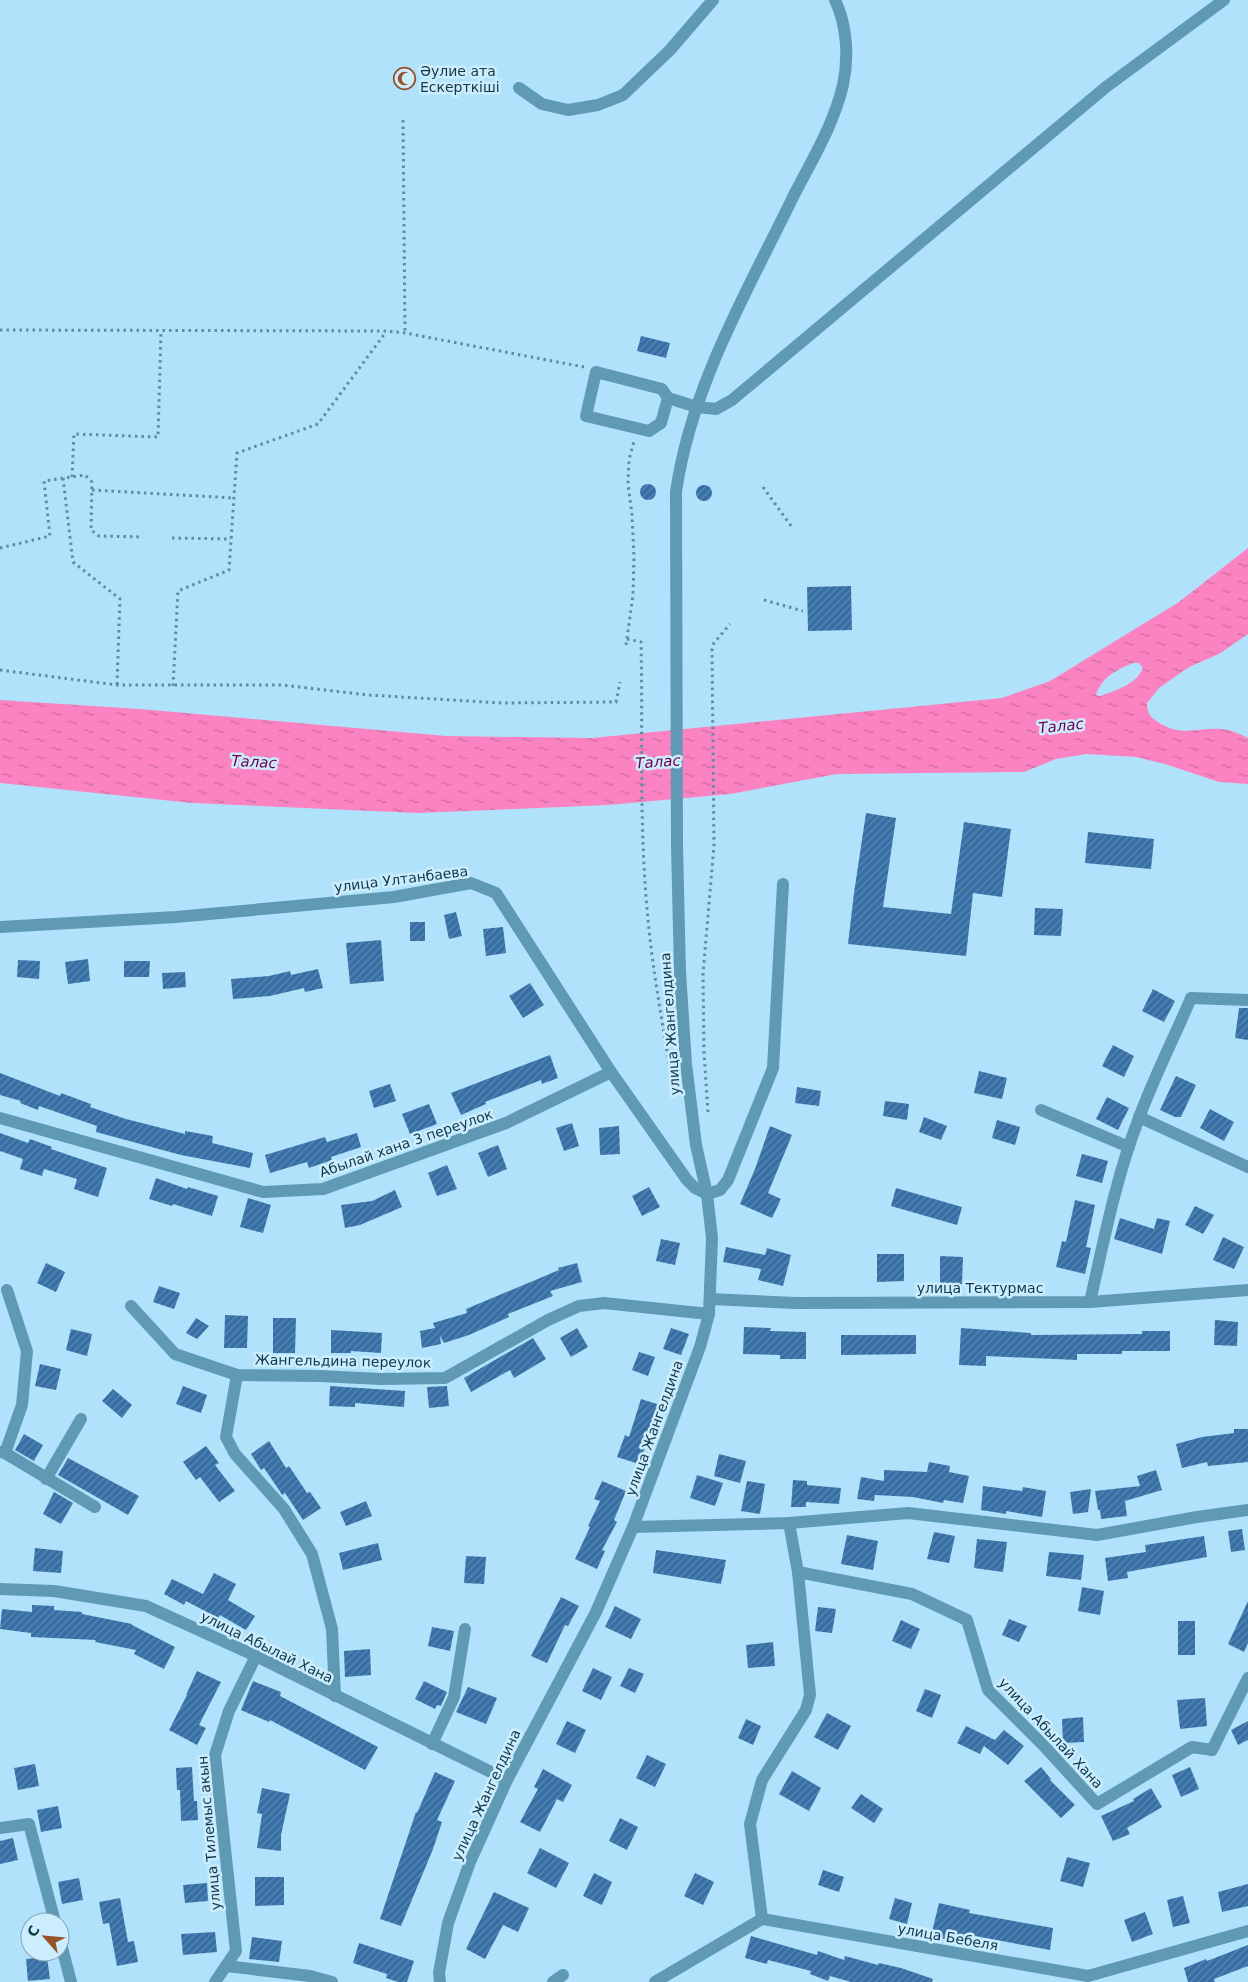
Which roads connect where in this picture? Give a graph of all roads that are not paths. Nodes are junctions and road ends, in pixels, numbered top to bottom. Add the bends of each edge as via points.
1 (713, 0) edge
2 (835, 0) edge
3 (1224, 0) edge
4 (519, 88) dead end
5 (668, 398) junction
6 (697, 407) junction
7 (783, 884) dead end
8 (0, 926) edge
9 (1248, 1000) edge
10 (611, 1072) junction
11 (1041, 1110) dead end
12 (1139, 1117) junction
13 (0, 1118) edge
14 (1129, 1147) junction
15 (1248, 1168) edge
16 (707, 1194) junction
17 (7, 1290) dead end
18 (1248, 1290) edge
19 (711, 1299) junction
20 (1090, 1302) junction
21 (131, 1306) dead end
22 (709, 1314) junction
23 (237, 1375) junction
24 (81, 1419) dead end
25 (2, 1452) edge
26 (46, 1479) junction
27 (95, 1507) dead end
28 (1248, 1510) edge
29 (790, 1523) junction
30 (633, 1528) junction
31 (798, 1572) junction
32 (0, 1589) edge
33 (465, 1629) dead end
34 (256, 1656) junction
35 (1248, 1678) edge
36 (335, 1696) junction
37 (432, 1744) junction
38 (507, 1780) junction
39 (0, 1828) edge
40 (52, 1912) edge
41 (762, 1919) junction
42 (1248, 1931) edge
43 (66, 1962) edge
44 (226, 1966) junction
45 (216, 1981) edge
46 (71, 1982) edge
47 (332, 1982) edge
48 (440, 1982) edge
49 (655, 1982) edge

1 - 4 street via 670,50 623,95 598,105 568,110 542,104
2 - 6 street, улица Жангелдина via 841,13 847,47 843,84 831,120 735,316
3 - 6 street via 1106,87 732,400 716,409
5 - 5 street via 662,389 596,372 586,416 649,431 661,423
5 - 6 street
6 - 16 street, улица Жангелдина via 680,461 676,492 677,846 686,1064 696,1145
7 - 16 street via 773,1068 728,1180 720,1190
8 - 10 street, улица Ултанбаева via 176,917 394,897 471,883 496,893
9 - 12 street via 1191,998
10 - 13 street, Абылай хана 3 переулок via 506,1123 323,1189 263,1192
10 - 16 street, улица Ултанбаева via 686,1180
11 - 14 street
12 - 14 street
12 - 15 street
14 - 20 street
16 - 19 street, улица Жангелдина via 712,1238
17 - 25 street via 27,1351 22,1405
18 - 20 street, улица Тектурмас
19 - 20 street, улица Тектурмас via 796,1303
19 - 22 street, улица Жангелдина
21 - 23 street, Жангельдина переулок via 176,1354
22 - 23 street, Жангельдина переулок via 604,1303 579,1306 445,1378
22 - 30 street, улица Жангелдина via 700,1347
23 - 36 street via 226,1437 235,1454 284,1509 312,1554 332,1629
24 - 26 street
25 - 26 street
26 - 27 street
28 - 29 street via 1097,1535 908,1513
29 - 30 street
29 - 31 street
30 - 38 street, улица Жангелдина via 596,1612
31 - 35 street, улица Абылай Хана via 912,1594 967,1620 988,1690 1098,1804 1192,1746 1212,1750
31 - 41 street via 810,1694 806,1710 762,1780 750,1824
32 - 34 street, улица Абылай Хана via 54,1591 146,1606
33 - 37 street via 454,1697
34 - 36 street, улица Абылай Хана
34 - 44 street, улица Тилемыс акын via 229,1711 215,1755 236,1951
36 - 37 street, улица Абылай Хана
37 - 38 street, улица Абылай Хана
38 - 48 street, улица Жангелдина via 470,1862 448,1923
39 - 40 street via 29,1824
41 - 42 street, улица Бебеля via 1088,1976
41 - 49 street
43 - 46 street
44 - 45 street, улица Тилемыс акын
44 - 47 street via 310,1976

